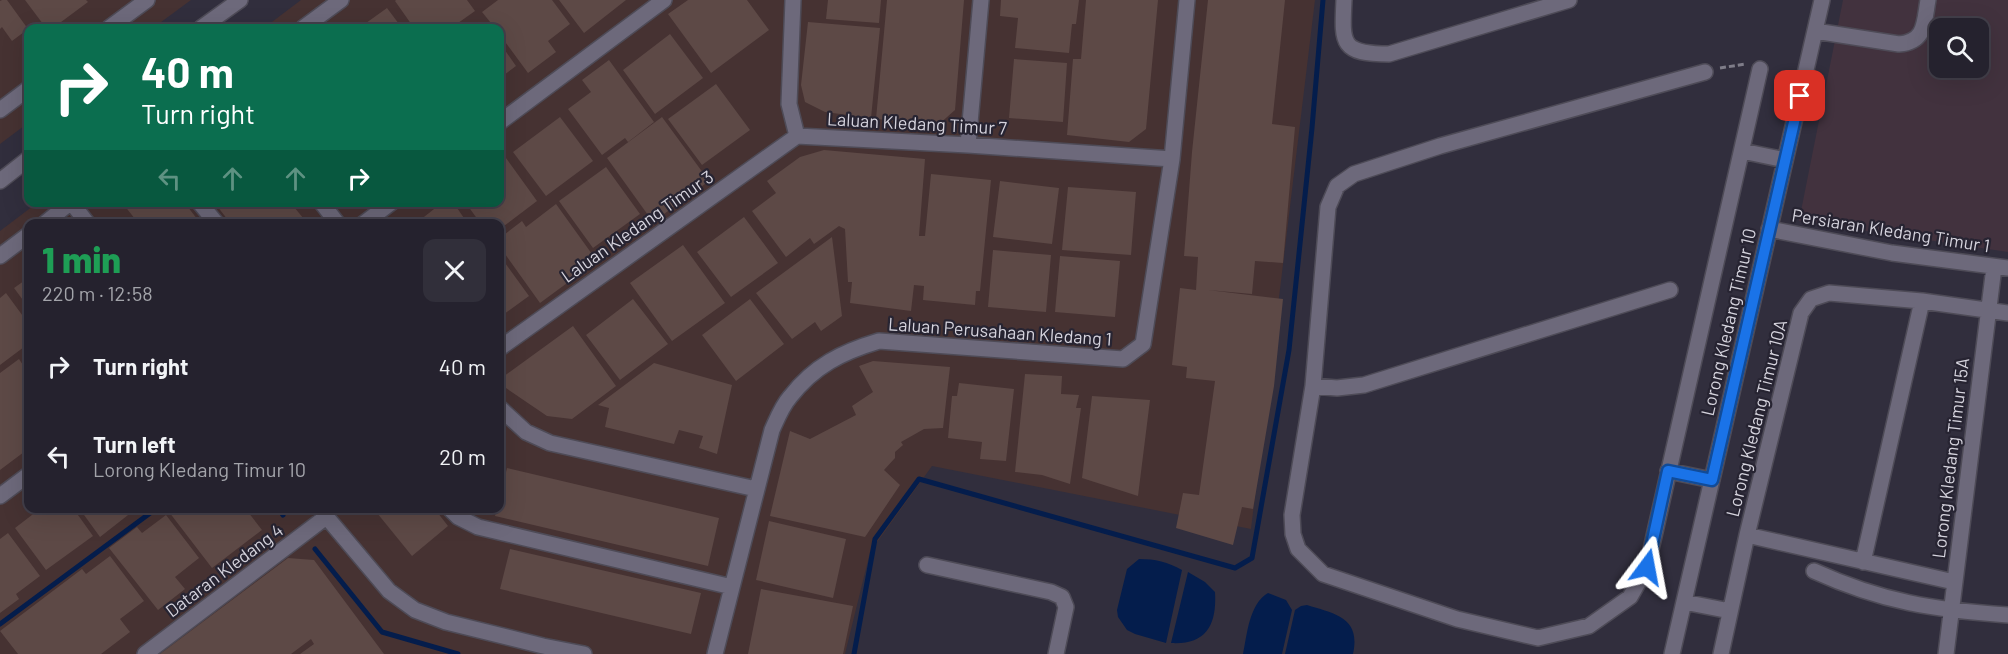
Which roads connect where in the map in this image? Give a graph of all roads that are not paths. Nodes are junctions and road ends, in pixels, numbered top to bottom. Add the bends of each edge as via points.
1 (147, 0) edge
2 (240, 0) edge
3 (341, 0) edge
4 (664, 0) edge
5 (793, 0) edge
6 (981, 0) edge
7 (1187, 0) edge
8 (1344, 0) edge
9 (1569, 0) edge
10 (1822, 0) edge
11 (1928, 0) edge
12 (114, 24) edge
13 (207, 24) edge
14 (308, 24) edge
15 (1815, 31) junction
16 (1760, 69) road end
17 (1705, 72) road end
18 (24, 92) edge
19 (0, 110) edge
20 (504, 119) edge
21 (797, 136) junction
22 (968, 145) junction
23 (1742, 151) junction
24 (1172, 159) junction
25 (1785, 160) junction
26 (24, 162) edge
27 (0, 181) edge
28 (66, 207) edge
29 (74, 207) edge
30 (325, 207) edge
31 (385, 207) edge
32 (50, 219) edge
33 (84, 219) edge
34 (334, 219) edge
35 (370, 219) edge
36 (1769, 229) junction
37 (24, 238) edge
38 (0, 256) edge
39 (2001, 267) edge
40 (1670, 290) dead end
41 (1922, 301) junction
42 (1989, 310) junction
43 (2008, 313) edge
44 (504, 345) edge
45 (1313, 386) junction
46 (504, 412) edge
47 (1668, 471) junction
48 (24, 478) edge
49 (1712, 480) junction
50 (756, 489) junction
51 (0, 496) edge
52 (323, 513) edge
53 (455, 513) edge
54 (1747, 535) junction
55 (1863, 562) junction
56 (927, 565) dead end
57 (1815, 571) dead end
58 (1954, 582) junction
59 (732, 587) junction
60 (1684, 602) junction
61 (1730, 611) junction
62 (1950, 611) junction
63 (2008, 615) edge
64 (542, 650) edge
65 (145, 654) edge
66 (584, 654) edge
67 (715, 654) edge
68 (1056, 654) edge
69 (1672, 654) edge
70 (1721, 654) edge
71 (1946, 654) edge

1 - 12 street
2 - 13 street
3 - 14 street
4 - 20 street
5 - 21 street via 789,104
6 - 22 street
7 - 24 street, Laluan Perusahaan Kledang 1
8 - 9 street via 1343,34 1350,47 1366,54 1389,54
10 - 15 street, Lorong Kledang Timur 10
11 - 15 street via 1922,33 1911,43
15 - 25 street, Lorong Kledang Timur 10
16 - 23 street
17 - 45 street via 1440,146 1354,174 1336,186 1328,207
18 - 19 street
21 - 22 street, Laluan Kledang Timur 7
21 - 44 street, Laluan Kledang Timur 3
22 - 24 street, Laluan Kledang Timur 7
23 - 25 street
23 - 47 street
24 - 50 street, Laluan Perusahaan Kledang 1 via 1143,344 1123,359 879,341 849,350 815,370 789,397 771,430
25 - 36 street, Lorong Kledang Timur 10
26 - 27 street
28 - 32 street
29 - 33 street
30 - 34 street
31 - 35 street
36 - 39 street, Persiaran Kledang Timur 1 via 1892,253
36 - 49 street, Lorong Kledang Timur 10
37 - 38 street
39 - 42 street, Lorong Kledang Timur 15A
40 - 45 street via 1364,385
41 - 42 street, Lorong Kledang Timur 10A
41 - 54 street, Lorong Kledang Timur 10A via 1829,293 1811,299 1802,313
41 - 55 street
42 - 43 street, Lorong Kledang Timur 10A
42 - 58 street, Lorong Kledang Timur 15A
45 - 47 street via 1292,515 1298,549 1323,574 1457,619 1538,638 1589,626 1630,597 1647,567
46 - 50 street via 526,432 549,443
47 - 49 street
48 - 51 street
49 - 60 street, Lorong Kledang Timur 10
50 - 59 street, Laluan Perusahaan Kledang 1
52 - 64 street via 389,591 415,610
52 - 65 street, Dataran Kledang 4
53 - 59 street via 478,527
54 - 55 street
54 - 61 street, Lorong Kledang Timur 10A
55 - 58 street
56 - 68 street via 1062,597 1066,608
57 - 62 street via 1888,599
58 - 62 street, Lorong Kledang Timur 15A
59 - 67 street, Laluan Perusahaan Kledang 1
60 - 61 street
60 - 69 street, Lorong Kledang Timur 10
61 - 70 street, Lorong Kledang Timur 10A
62 - 63 street
62 - 71 street, Lorong Kledang Timur 15A
64 - 66 street

